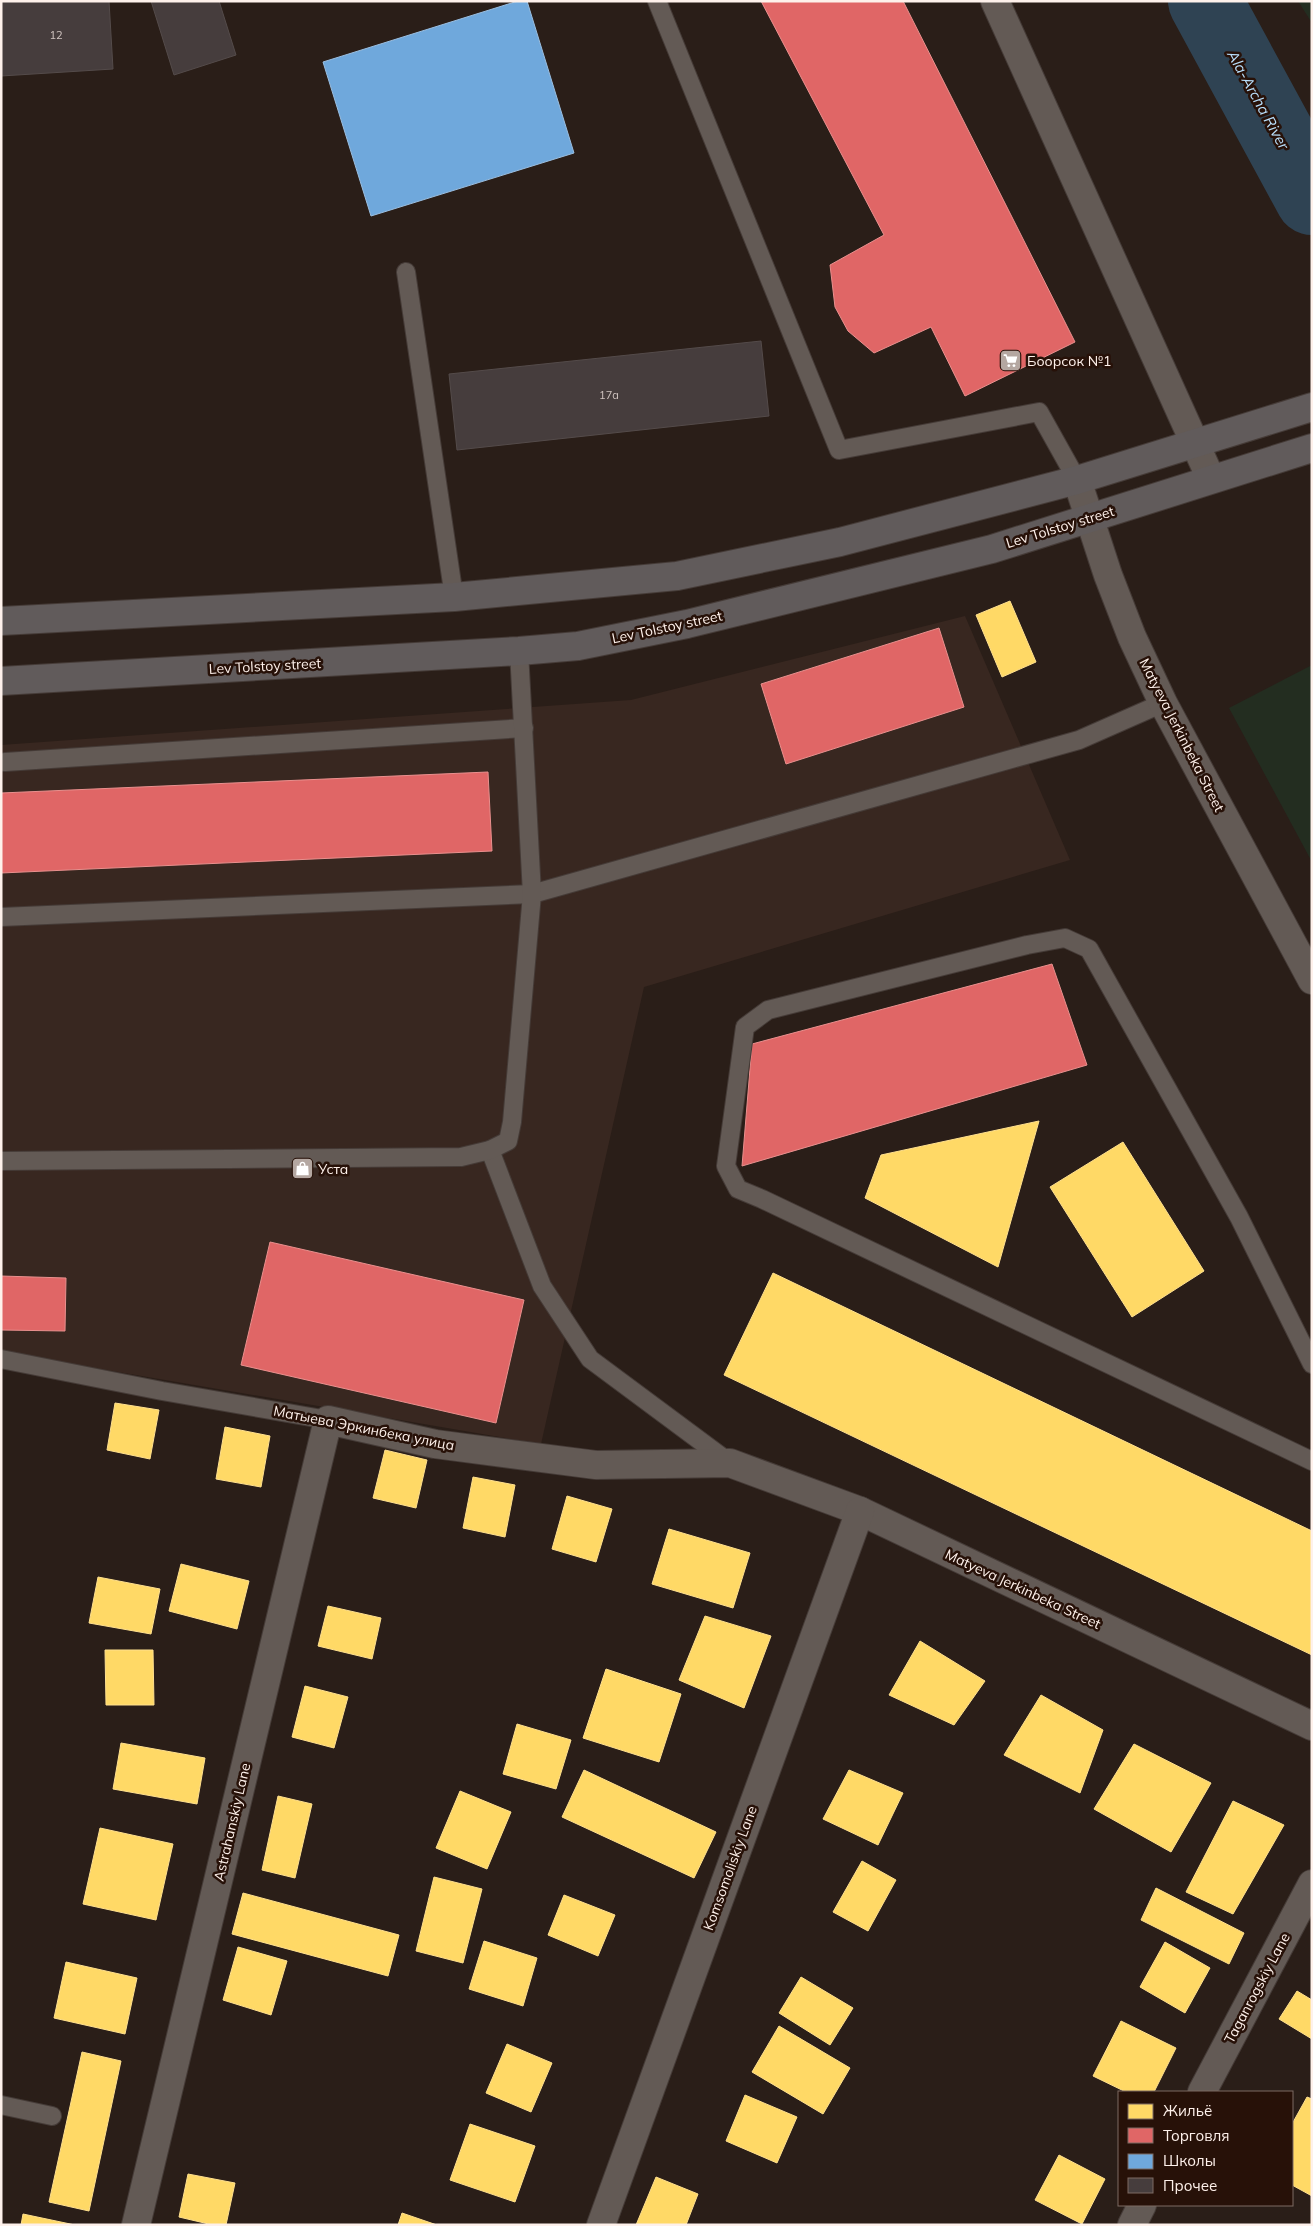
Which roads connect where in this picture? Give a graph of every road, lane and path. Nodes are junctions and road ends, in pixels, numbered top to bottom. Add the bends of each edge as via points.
1 (657, 1) edge
2 (995, 1) edge
3 (406, 272) dead end
4 (1303, 409) edge
5 (1195, 444) junction
6 (1311, 448) edge
7 (1077, 480) junction
8 (1211, 480) junction
9 (1090, 518) junction
10 (454, 597) junction
11 (1, 621) edge
12 (518, 651) junction
13 (1, 681) edge
14 (1163, 703) junction
15 (524, 728) junction
16 (5, 762) dead end
17 (532, 894) junction
18 (1, 917) edge
19 (1312, 980) edge
20 (490, 1150) junction
21 (1, 1161) edge
22 (1, 1359) edge
23 (1312, 1364) edge
24 (328, 1420) junction
25 (1312, 1461) edge
26 (730, 1463) junction
27 (860, 1512) junction
28 (1312, 1726) edge
29 (1312, 1884) edge
30 (1203, 2091) edge
31 (1, 2105) edge
32 (52, 2116) dead end
33 (1142, 2206) edge
34 (136, 2225) edge
35 (601, 2225) edge
36 (1132, 2225) edge

1 - 7 lane via 839,450 1039,412
2 - 5 street
3 - 10 lane
4 - 5 main road
5 - 7 main road
5 - 8 street
6 - 8 main road, Lev Tolstoy street
7 - 9 street, Matyeva Jerkinbeka Street
7 - 10 main road via 840,542 677,576
8 - 9 main road, Lev Tolstoy street
9 - 12 main road, Lev Tolstoy street via 992,549 687,624 578,646
9 - 14 street, Matyeva Jerkinbeka Street via 1132,637
10 - 11 main road
12 - 13 main road, Lev Tolstoy street
12 - 15 lane
14 - 17 lane via 1079,740
14 - 19 street, Matyeva Jerkinbeka Street
15 - 16 lane
15 - 17 lane
17 - 18 lane
17 - 20 lane via 512,1122 508,1141
20 - 21 lane via 461,1157
20 - 26 lane via 542,1286 590,1359
22 - 24 lane, Матыева Эркинбека улица
23 - 25 lane via 1239,1216 1089,949 1065,938 1027,945 768,1010 746,1027 726,1166 738,1189
24 - 26 street, Матыева Эркинбека улица via 435,1444 596,1465
24 - 34 street, Astrahanskiy Lane
26 - 27 street, Matyeva Jerkinbeka Street
27 - 28 street, Matyeva Jerkinbeka Street
27 - 35 street, Komsomoliskiy Lane
29 - 30 street, Taganrogskiy Lane
31 - 32 lane
33 - 36 street

